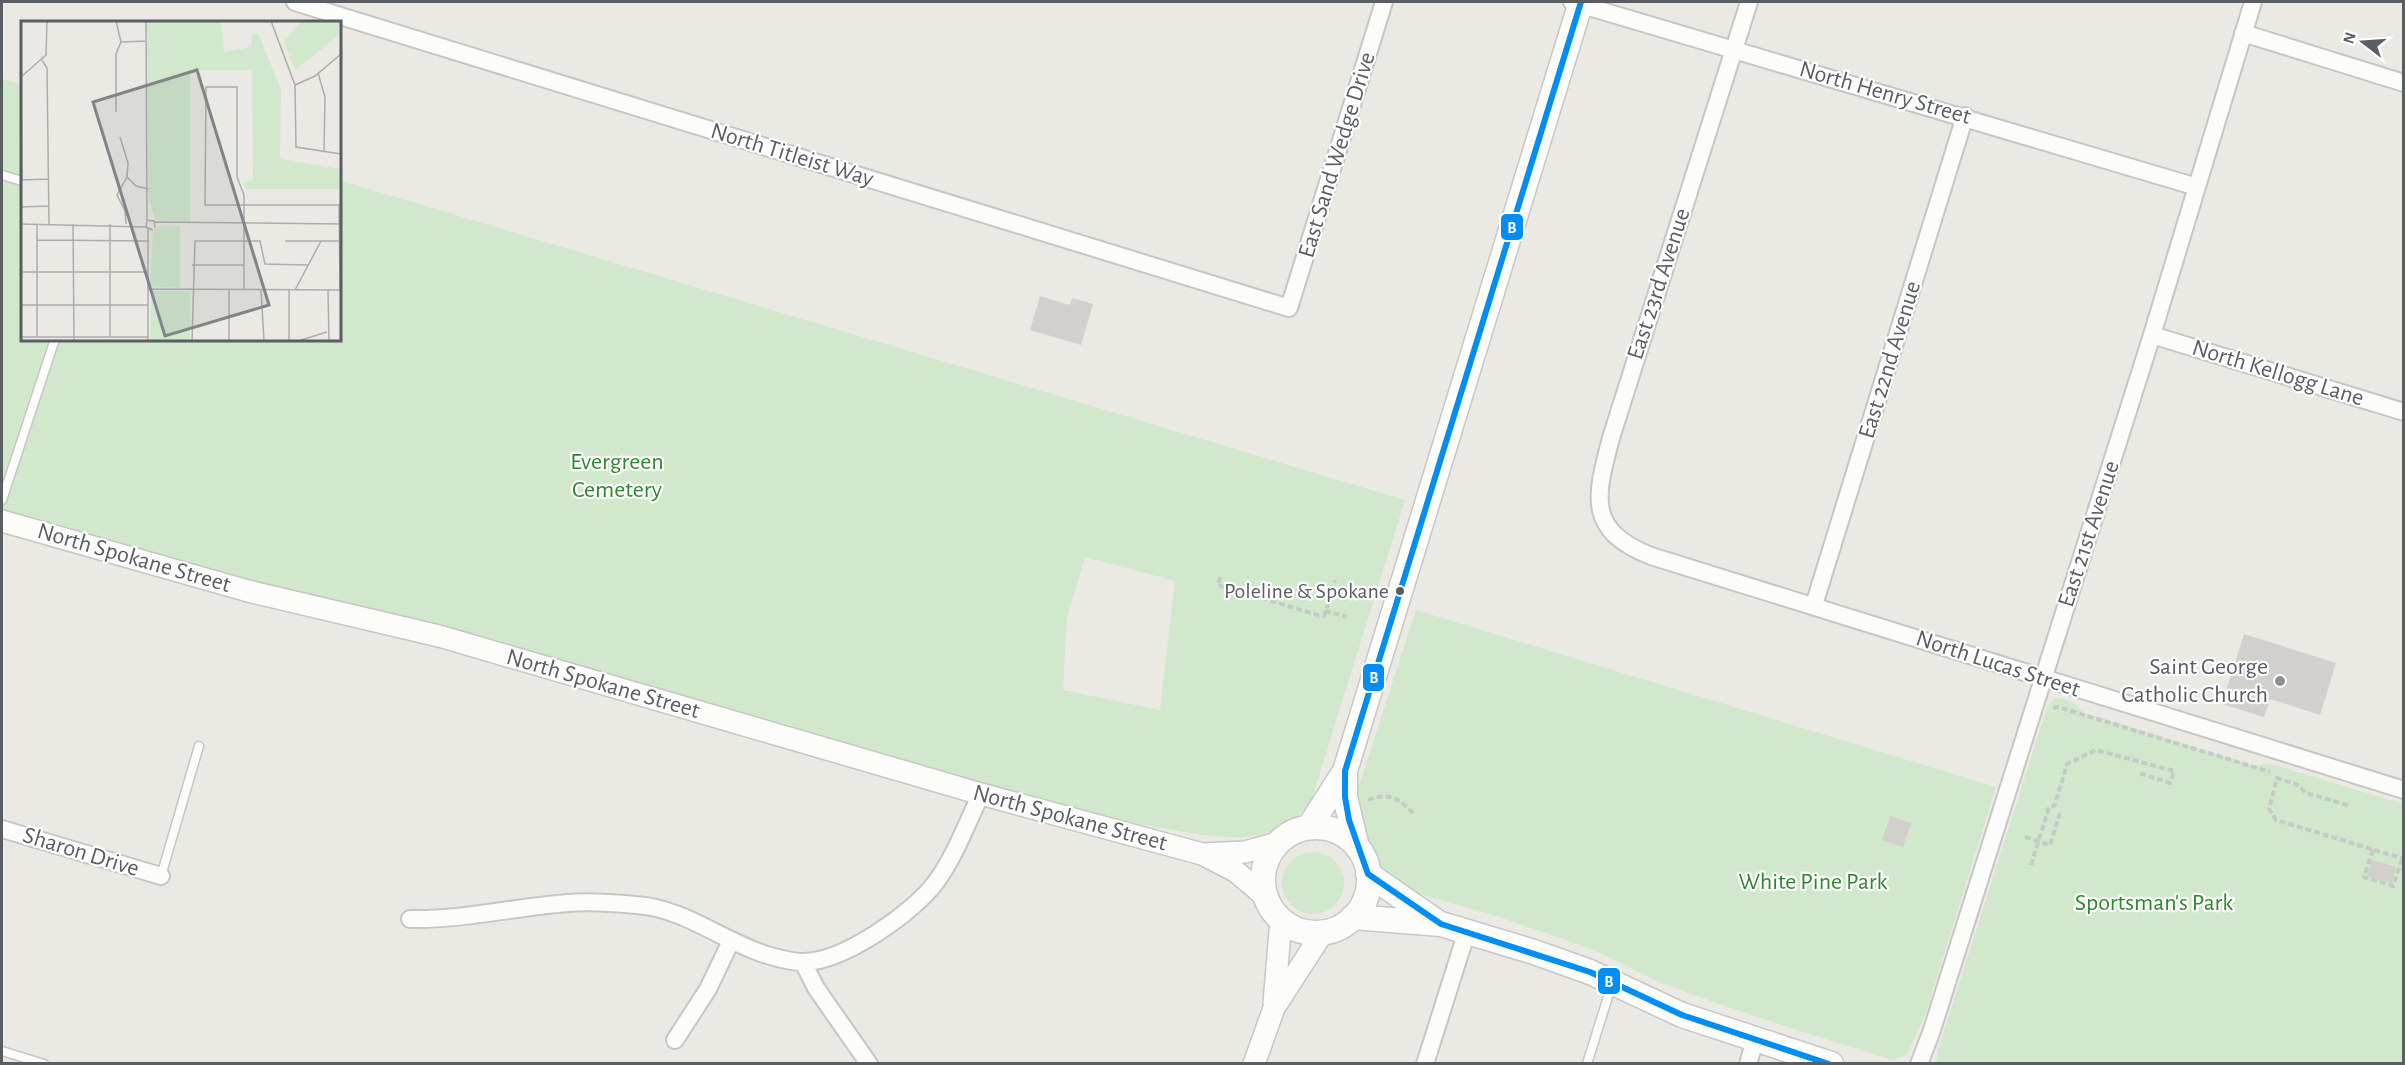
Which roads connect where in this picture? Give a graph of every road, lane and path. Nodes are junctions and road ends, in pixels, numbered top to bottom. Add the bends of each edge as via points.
1 (295, 2) edge
2 (1384, 2) edge
3 (1578, 2) edge
4 (1749, 2) edge
5 (2253, 2) edge
6 (2243, 33) junction
7 (1734, 49) junction
8 (2403, 82) edge
9 (1965, 116) junction
10 (2, 175) edge
11 (21, 181) edge
12 (2198, 187) junction
13 (1289, 308) joint
14 (2152, 335) junction
15 (55, 340) edge
16 (2403, 412) edge
17 (2, 500) edge
18 (2, 521) edge
19 (1603, 521) joint
20 (1220, 578) dead end
21 (1335, 580) dead end
22 (1814, 605) junction
23 (1325, 611) junction
24 (1347, 617) dead end
25 (2042, 678) junction
26 (2034, 704) junction
27 (199, 746) dead end
28 (2272, 766) dead end
29 (1345, 771) junction
30 (2270, 772) junction
31 (2139, 773) dead end
32 (2277, 778) junction
33 (2403, 790) edge
34 (981, 794) junction
35 (1365, 802) dead end
36 (2348, 805) dead end
37 (1413, 813) dead end
38 (2060, 813) dead end
39 (1309, 828) junction
40 (2, 829) edge
41 (2025, 837) dead end
42 (2038, 841) junction
43 (1278, 843) junction
44 (1357, 847) junction
45 (2373, 850) junction
46 (1202, 854) junction
47 (2403, 859) edge
48 (2031, 865) dead end
49 (1368, 874) junction
50 (161, 876) joint
51 (1265, 896) junction
52 (1353, 917) junction
53 (410, 919) dead end
54 (1281, 920) junction
55 (1441, 924) junction
56 (1467, 931) junction
57 (1323, 932) junction
58 (731, 940) junction
59 (803, 962) junction
60 (1613, 982) junction
61 (1274, 1008) junction
62 (675, 1040) dead end
63 (1755, 1040) junction
64 (2, 1051) edge
65 (44, 1064) edge
66 (869, 1064) edge
67 (1254, 1064) edge
68 (1425, 1064) edge
69 (1587, 1064) edge
70 (1748, 1064) edge
71 (1831, 1064) edge
72 (1919, 1064) edge

1 - 13 street, North Titleist Way
2 - 13 street, East Sand Wedge Drive
3 - 7 street, North Henry Street
3 - 29 main road
4 - 7 street, East 23rd Avenue
5 - 6 street, East 21st Avenue
6 - 8 street
6 - 12 street, East 21st Avenue
7 - 9 street, North Henry Street
7 - 19 street, East 23rd Avenue via 1611,438 1599,482 1598,503
9 - 12 street, North Henry Street
9 - 22 street, East 22nd Avenue
10 - 11 lane
12 - 14 street, East 21st Avenue
14 - 16 street, North Kellogg Lane
14 - 25 street, East 21st Avenue
15 - 17 lane
18 - 34 street, North Spokane Street via 248,591 439,636
19 - 22 street, North Lucas Street via 1634,549
20 - 23 path via 1218,585 1323,618
21 - 23 path
22 - 25 street, North Lucas Street
23 - 24 path
25 - 26 street, East 21st Avenue
25 - 33 street, North Lucas Street
26 - 30 path via 2058,707
26 - 72 street, East 21st Avenue
27 - 50 lane
28 - 30 path
29 - 39 main road
29 - 44 main road via 1345,797
30 - 32 path
31 - 42 path via 2152,774 2170,783 2174,771 2096,750 2067,764 2055,805 2049,807
32 - 36 path via 2298,785 2306,793
32 - 45 path via 2269,809 2276,820
34 - 46 street, North Spokane Street
34 - 59 street via 937,880 916,903 870,938 832,955
35 - 37 path via 1391,796
38 - 42 path via 2050,845
39 - 43 main road
39 - 44 main road via 1327,828 1344,835
40 - 50 street, Sharon Drive
41 - 42 path
42 - 48 path
43 - 46 street, North Spokane Street via 1245,852
43 - 51 main road via 1264,867
44 - 49 main road
45 - 47 path
45 - 47 path via 2364,877 2393,886
46 - 51 street, North Spokane Street via 1235,872
49 - 52 main road via 1366,897
49 - 55 main road
51 - 54 main road
52 - 55 main road
52 - 57 main road via 1339,928
53 - 58 street via 570,903 638,905 675,913
54 - 57 main road via 1308,932
54 - 61 street
55 - 56 main road
56 - 60 main road
56 - 68 street
57 - 61 street
58 - 59 street via 767,955
58 - 62 street via 708,989
59 - 66 street via 816,988
60 - 63 main road via 1682,1015
60 - 69 lane
61 - 67 street
63 - 70 street
63 - 71 main road
64 - 65 lane

